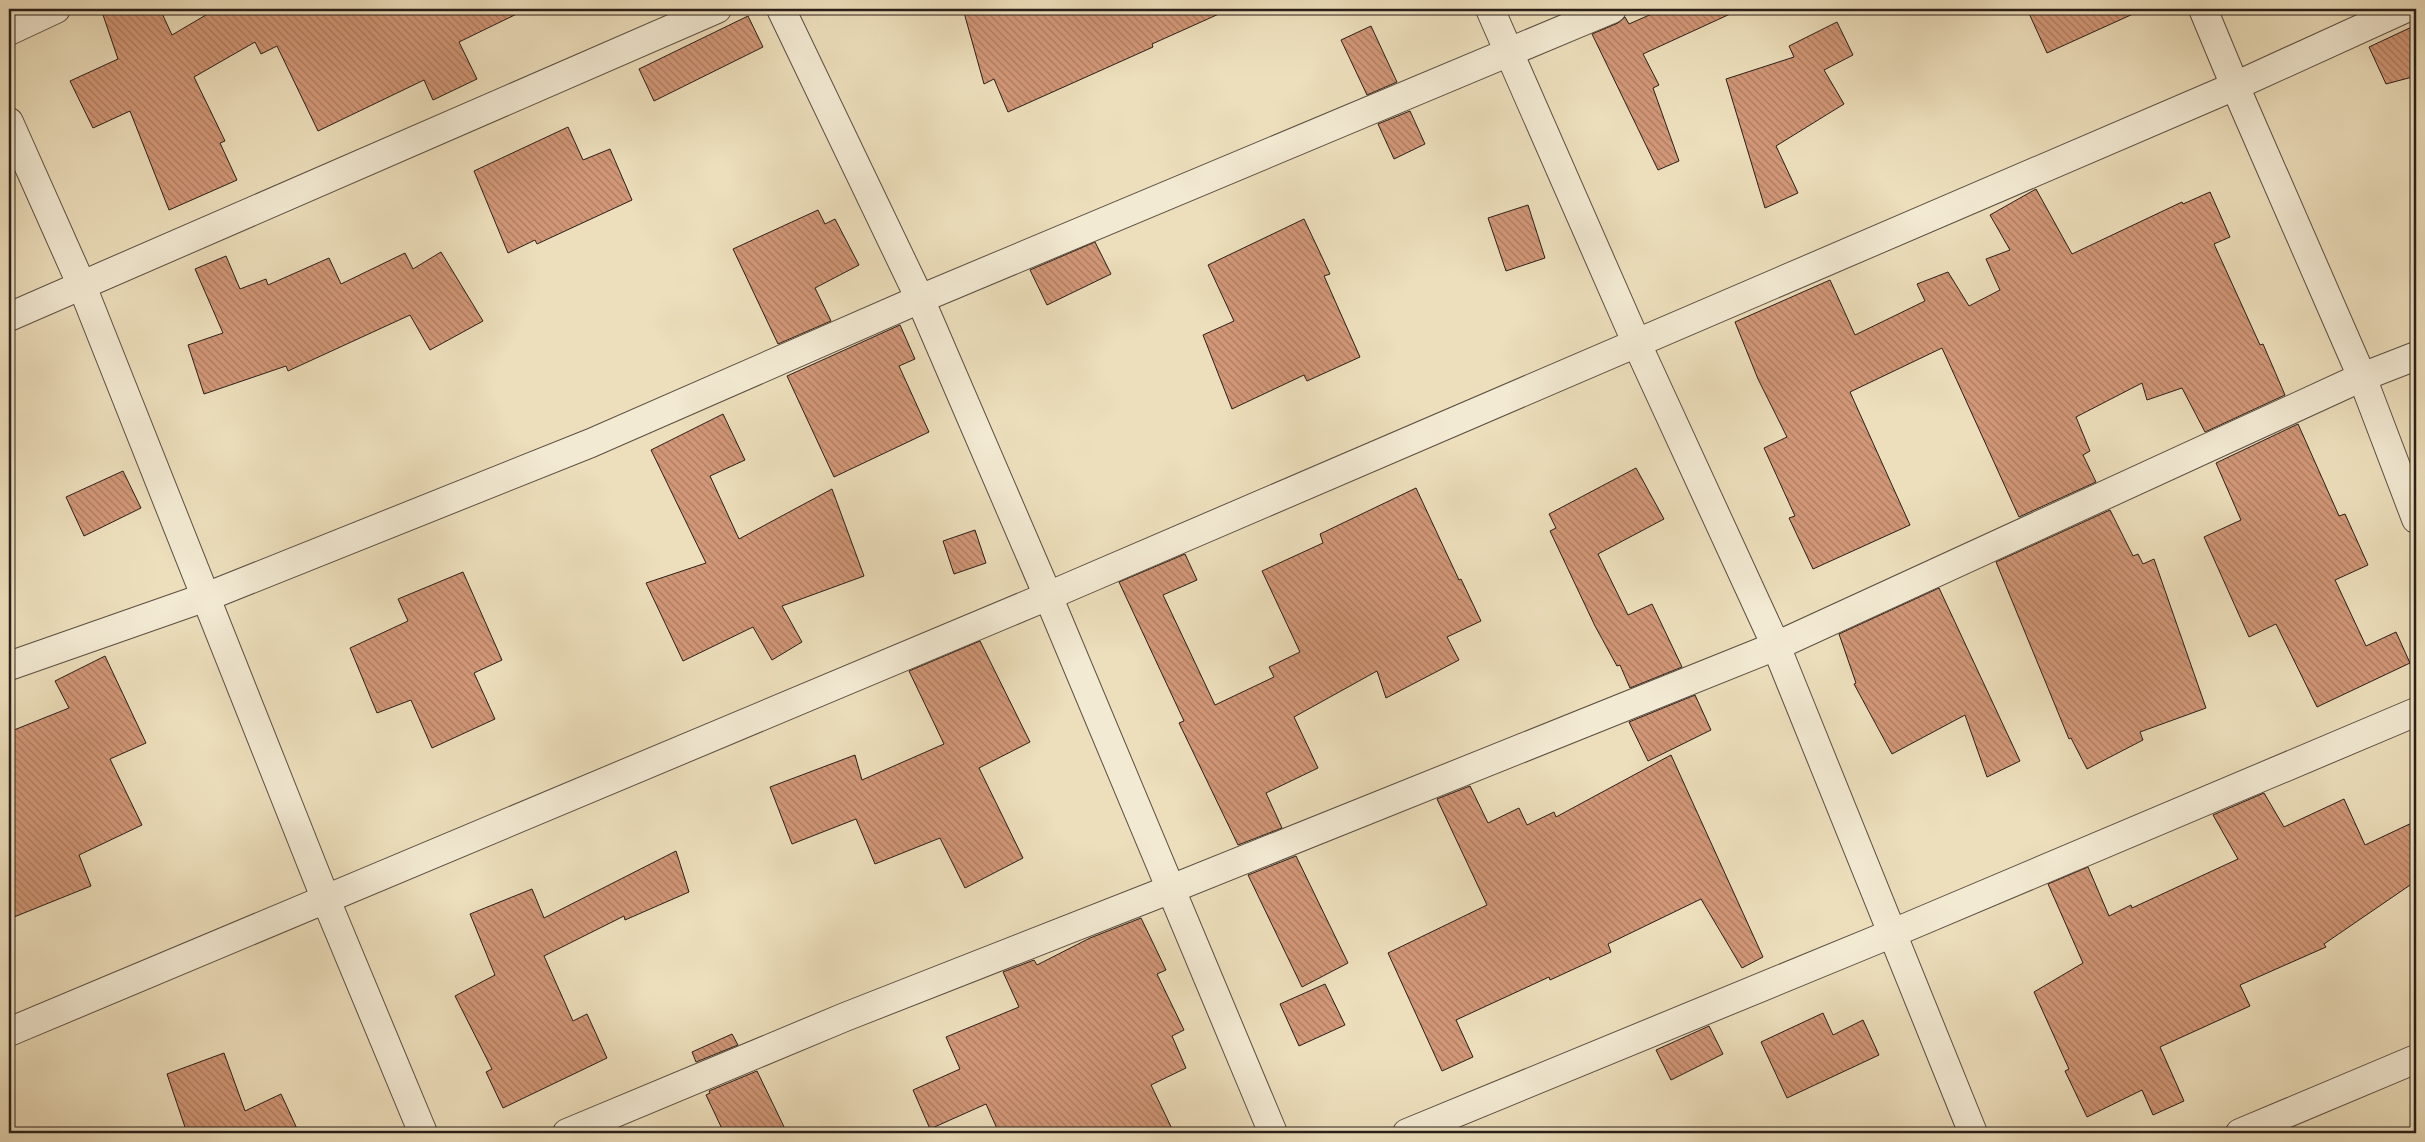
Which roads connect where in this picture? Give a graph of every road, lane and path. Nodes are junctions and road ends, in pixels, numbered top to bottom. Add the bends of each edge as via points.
1 (56, 9) edge
2 (717, 9) edge
3 (781, 9) edge
4 (1490, 9) edge
5 (1612, 9) edge
6 (2203, 9) edge
7 (2404, 9) edge
8 (9, 31) edge
9 (1509, 53) junction
10 (2234, 86) junction
11 (9, 122) edge
12 (82, 286) junction
13 (920, 299) junction
14 (9, 317) edge
15 (1638, 344) junction
16 (2416, 356) edge
17 (2362, 377) junction
18 (2416, 519) edge
19 (1048, 596) junction
20 (206, 597) junction
21 (1776, 646) junction
22 (9, 666) edge
23 (2416, 712) edge
24 (1171, 889) junction
25 (326, 900) junction
26 (1893, 933) junction
27 (9, 1032) edge
28 (2416, 1060) edge
29 (423, 1133) edge
30 (567, 1133) edge
31 (1273, 1133) edge
32 (1408, 1133) edge
33 (1973, 1133) edge
34 (2240, 1133) edge

1 - 8 street
2 - 12 street
3 - 13 street
4 - 9 street
5 - 9 street
6 - 10 street
7 - 10 street
9 - 13 street
9 - 15 street
10 - 15 street
10 - 17 street
11 - 12 street
12 - 14 street
12 - 20 street
13 - 19 street
13 - 20 street via 591,443
15 - 19 street
15 - 21 street
16 - 17 street
17 - 18 street
17 - 21 street
19 - 24 street
19 - 25 street
20 - 22 street
20 - 25 street
21 - 24 street
21 - 26 street
23 - 26 street
24 - 30 street via 845,1017
24 - 31 street
25 - 27 street
25 - 29 street
26 - 32 street
26 - 33 street
28 - 34 street

